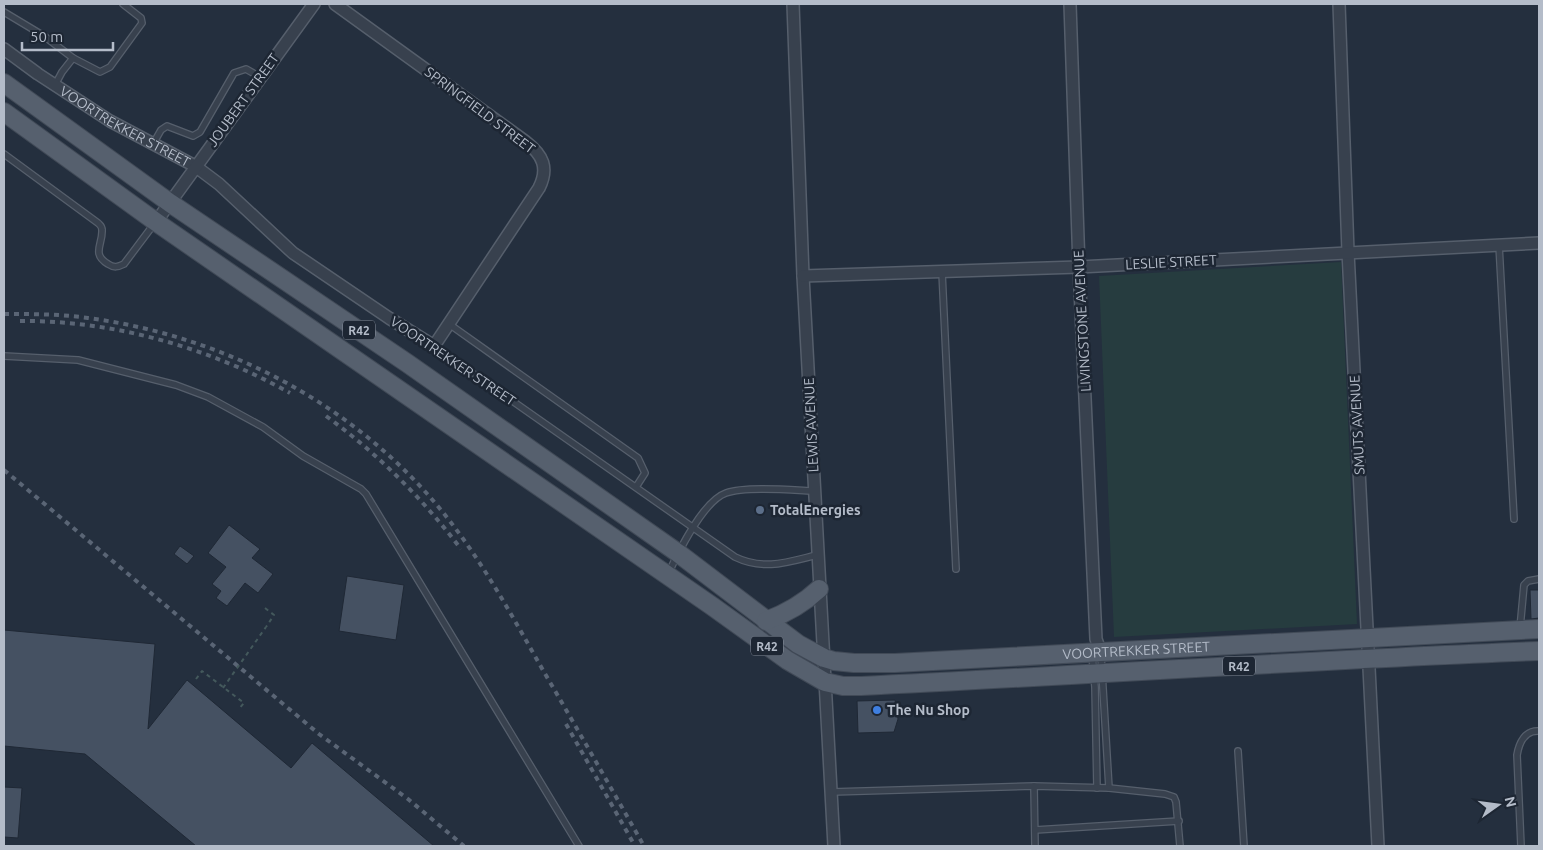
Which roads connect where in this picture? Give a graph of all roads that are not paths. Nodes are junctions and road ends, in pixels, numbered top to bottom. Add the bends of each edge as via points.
1 (123, 4) edge
2 (314, 4) edge
3 (335, 4) edge
4 (793, 4) edge
5 (1070, 4) edge
6 (1339, 4) edge
7 (4, 12) edge
8 (4, 49) edge
9 (73, 58) junction
10 (260, 77) junction
11 (4, 83) edge
12 (55, 85) junction
13 (4, 112) edge
14 (153, 144) junction
15 (4, 154) edge
16 (195, 166) junction
17 (170, 203) junction
18 (156, 222) junction
19 (1539, 243) edge
20 (1499, 245) junction
21 (1348, 252) junction
22 (1079, 267) junction
23 (942, 272) junction
24 (803, 276) junction
25 (449, 324) junction
26 (434, 346) junction
27 (4, 356) edge
28 (445, 390) junction
29 (430, 411) junction
30 (636, 487) junction
31 (814, 491) junction
32 (1514, 520) dead end
33 (693, 527) junction
34 (678, 553) junction
35 (817, 555) junction
36 (956, 569) dead end
37 (667, 576) junction
38 (1539, 579) edge
39 (820, 589) junction
40 (766, 621) junction
41 (1539, 629) edge
42 (1520, 630) junction
43 (1368, 639) junction
44 (1096, 648) junction
45 (1539, 651) edge
46 (824, 658) junction
47 (1368, 658) junction
48 (1098, 674) junction
49 (825, 682) junction
50 (1539, 731) edge
51 (1238, 751) dead end
52 (1034, 786) junction
53 (1097, 788) junction
54 (1109, 788) junction
55 (831, 792) junction
56 (1179, 821) junction
57 (1035, 830) junction
58 (579, 846) edge
59 (834, 846) edge
60 (1036, 846) edge
61 (1180, 846) edge
62 (1244, 846) edge
63 (1378, 846) edge
64 (1521, 846) edge

1 - 9 lane via 141,18 142,23 110,67 100,72
2 - 10 street, JOUBERT STREET
3 - 25 street, SPRINGFIELD STREET via 541,156 544,170 539,188
4 - 24 street, LEWIS AVENUE
5 - 22 street, LIVINGSTONE AVENUE
6 - 21 street, SMUTS AVENUE
7 - 9 lane
8 - 12 street, VOORTREKKER STREET
9 - 12 lane
10 - 14 lane via 246,69 234,74 200,132 193,136 167,126
10 - 16 street, JOUBERT STREET
11 - 17 main road, R42
12 - 14 street, VOORTREKKER STREET
13 - 18 main road, R42
14 - 16 street, VOORTREKKER STREET
15 - 18 lane via 98,223 102,231 98,251 101,258 112,266 124,264
16 - 17 street, JOUBERT STREET
16 - 26 street, VOORTREKKER STREET via 293,253
17 - 18 street, JOUBERT STREET
17 - 28 main road, R42
18 - 29 main road, R42
19 - 20 street, LESLIE STREET
20 - 21 street, LESLIE STREET
20 - 32 lane
21 - 22 street, LESLIE STREET
21 - 43 street, SMUTS AVENUE
22 - 23 street, LESLIE STREET
22 - 44 street, LIVINGSTONE AVENUE
23 - 24 street, LESLIE STREET
23 - 36 lane
24 - 31 street, LEWIS AVENUE
25 - 26 street, SPRINGFIELD STREET
25 - 30 lane via 638,458 644,473
26 - 30 lane, VOORTREKKER STREET
27 - 58 lane via 78,360 159,380 208,397 263,427 310,460 361,489
28 - 29 main road
28 - 34 main road, R42
29 - 37 main road, R42
30 - 33 lane, VOORTREKKER STREET
31 - 33 lane via 724,493
31 - 35 street, LEWIS AVENUE
33 - 34 lane
33 - 35 lane, VOORTREKKER STREET via 735,557 754,565 778,564
34 - 37 lane
34 - 40 main road, R42
35 - 39 street, LEWIS AVENUE
37 - 49 main road, R42 via 786,660
38 - 42 lane via 1524,585
39 - 40 main road via 796,608
39 - 46 street, LEWIS AVENUE
40 - 46 main road, R42
41 - 42 main road, VOORTREKKER STREET / R42
42 - 43 main road, VOORTREKKER STREET / R42
43 - 44 main road, VOORTREKKER STREET / R42
43 - 47 street, SMUTS AVENUE
44 - 46 main road, VOORTREKKER STREET / R42 via 895,663 854,664
44 - 48 lane, LIVINGSTONE AVENUE
44 - 48 lane, LIVINGSTONE AVENUE
45 - 47 main road, VOORTREKKER STREET / R42
46 - 49 street, LEWIS AVENUE
47 - 48 main road, VOORTREKKER STREET / R42
47 - 63 street, SMUTS AVENUE
48 - 49 main road, VOORTREKKER STREET / R42 via 860,686
48 - 53 lane, LIVINGSTONE AVENUE
48 - 54 lane, LIVINGSTONE AVENUE
49 - 55 street, LEWIS AVENUE
50 - 64 lane via 1526,735 1519,744 1517,755
51 - 62 lane
52 - 53 lane
52 - 55 lane
52 - 57 lane
53 - 54 lane
54 - 56 lane via 1170,795 1176,802
55 - 59 street, LEWIS AVENUE
56 - 57 lane
56 - 61 lane
57 - 60 lane

